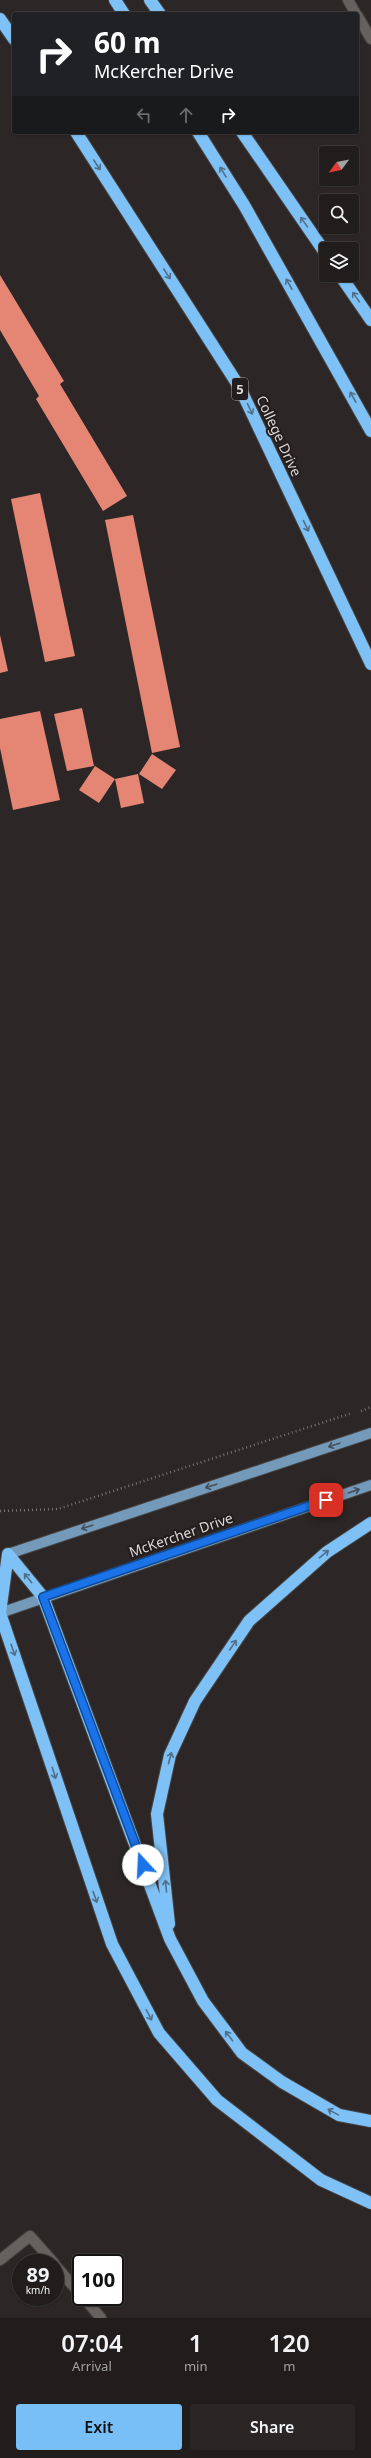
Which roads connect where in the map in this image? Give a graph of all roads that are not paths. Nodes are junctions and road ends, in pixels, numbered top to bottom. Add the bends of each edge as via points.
1 (115, 0) edge
2 (150, 0) edge
3 (348, 0) edge
4 (123, 12) edge
5 (159, 12) edge
6 (355, 12) edge
7 (359, 18) edge
8 (0, 19) edge
9 (12, 36) edge
10 (371, 39) edge
11 (77, 134) edge
12 (199, 134) edge
13 (243, 134) edge
14 (319, 244) edge
15 (345, 282) edge
16 (371, 320) edge
17 (371, 432) edge
18 (371, 664) edge
19 (371, 1433) edge
20 (371, 1485) edge
21 (371, 1524) edge
22 (4, 1555) edge
23 (43, 1597) junction
24 (0, 1613) edge
25 (170, 1939) junction
26 (371, 2121) edge
27 (371, 2204) edge
28 (45, 2254) edge
29 (0, 2260) edge
30 (64, 2275) edge
31 (72, 2284) edge
32 (91, 2306) edge
33 (102, 2318) edge

1 - 4 highway
2 - 5 highway
3 - 6 lane
7 - 10 lane
8 - 9 highway
11 -> 18 highway, College Drive / 5 via 240,388
17 -> 12 highway via 244,205
14 -> 13 highway
16 -> 15 highway
19 -> 22 main road
23 -> 20 main road, McKercher Drive
25 -> 21 highway via 157,1814 170,1755 194,1701 249,1621 327,1552
23 -> 22 highway
22 - 24 highway
23 - 24 main road, McKercher Drive
23 - 25 highway
24 -> 27 highway via 112,1944 159,2033 217,2100 321,2180
26 -> 25 highway via 339,2115 282,2082 242,2053 203,2001
28 - 29 lane via 30,2236
30 - 31 lane
32 - 33 lane

